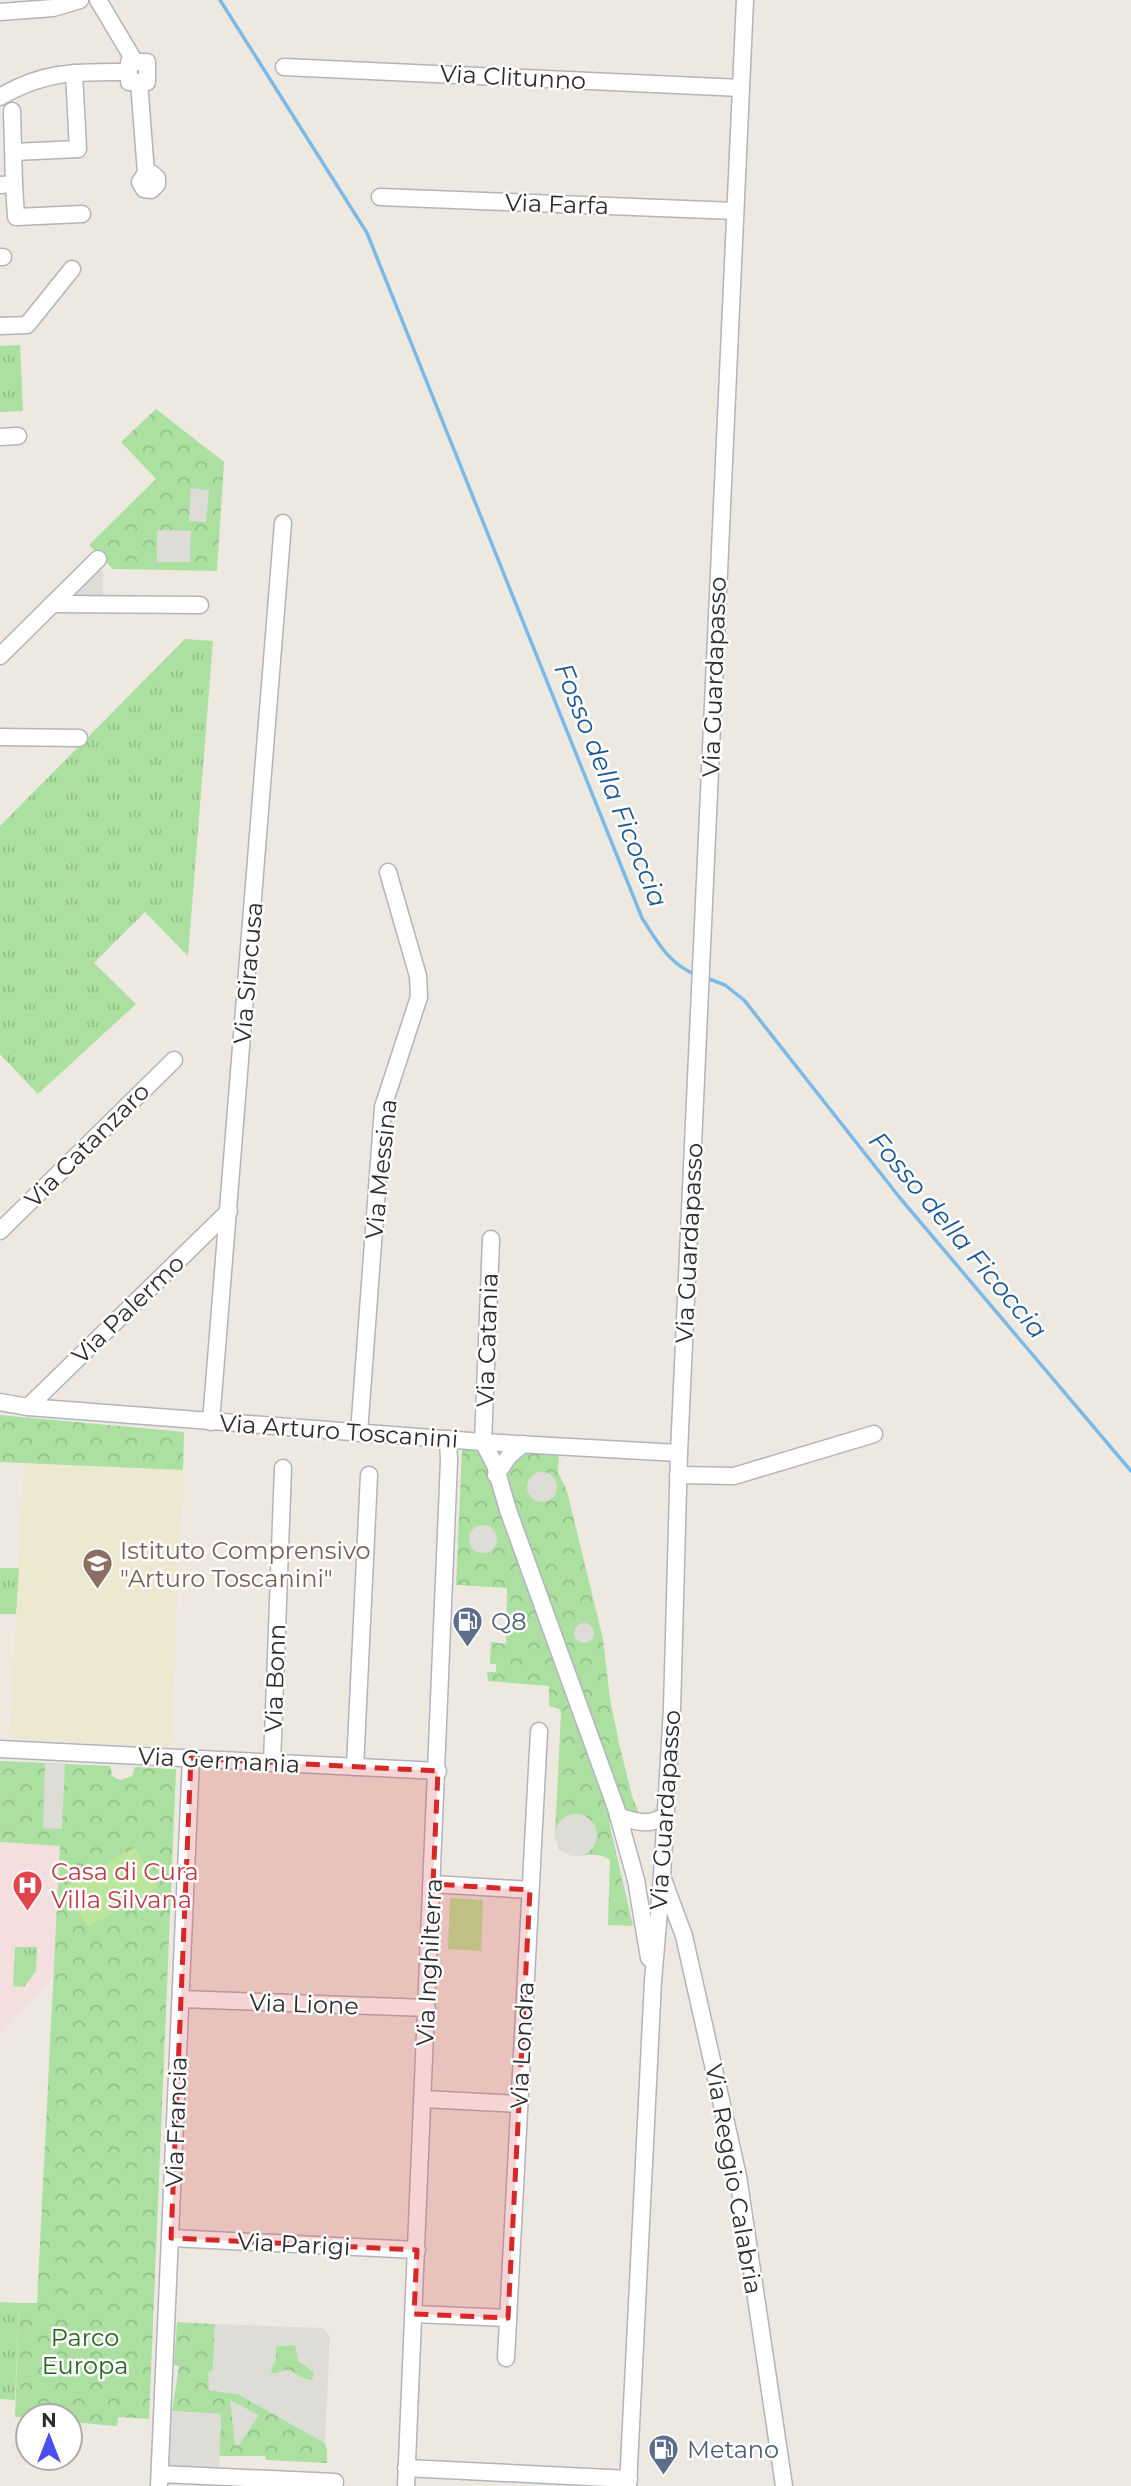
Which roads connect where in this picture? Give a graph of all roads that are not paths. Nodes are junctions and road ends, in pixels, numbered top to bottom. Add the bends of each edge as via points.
1 (80, 0) edge
2 (98, 0) edge
3 (745, 0) edge
4 (0, 12) edge
5 (284, 67) dead end
6 (134, 72) junction
7 (74, 73) junction
8 (741, 88) junction
9 (0, 97) edge
10 (12, 111) dead end
11 (14, 152) junction
12 (145, 173) dead end
13 (7, 184) edge
14 (380, 197) dead end
15 (735, 211) junction
16 (82, 214) dead end
17 (72, 269) dead end
18 (0, 326) edge
19 (18, 436) dead end
20 (0, 437) edge
21 (284, 523) dead end
22 (98, 559) dead end
23 (52, 604) junction
24 (200, 606) dead end
25 (0, 656) edge
26 (0, 737) edge
27 (79, 738) dead end
28 (388, 872) dead end
29 (174, 1060) dead end
30 (229, 1211) junction
31 (0, 1231) edge
32 (491, 1239) dead end
33 (0, 1402) edge
34 (28, 1407) junction
35 (211, 1422) junction
36 (359, 1433) junction
37 (874, 1434) dead end
38 (448, 1439) junction
39 (483, 1442) junction
40 (523, 1444) junction
41 (679, 1453) junction
42 (283, 1468) dead end
43 (369, 1475) dead end
44 (496, 1475) junction
45 (678, 1475) junction
46 (539, 1731) dead end
47 (0, 1749) edge
48 (191, 1758) junction
49 (272, 1763) junction
50 (355, 1767) junction
51 (438, 1771) junction
52 (666, 1815) junction
53 (618, 1816) junction
54 (662, 1875) junction
55 (433, 1884) junction
56 (637, 1887) junction
57 (530, 1890) junction
58 (653, 1981) junction
59 (181, 2000) junction
60 (427, 2008) junction
61 (423, 2099) junction
62 (519, 2104) junction
63 (171, 2238) junction
64 (416, 2250) junction
65 (414, 2314) junction
66 (508, 2318) junction
67 (506, 2358) dead end
68 (406, 2468) junction
69 (160, 2480) edge
70 (335, 2482) dead end
71 (628, 2482) edge
72 (406, 2486) edge
73 (783, 2486) edge

1 - 4 street via 53,8
2 - 6 street
3 - 8 street, Via Guardapasso
5 - 8 street, Via Clitunno
6 - 7 street
6 - 12 street
7 - 9 street via 30,81
7 - 11 street via 78,149
8 - 15 street, Via Guardapasso
10 - 11 street
11 - 13 street
13 - 16 street via 16,217
14 - 15 street, Via Farfa
15 - 41 street, Via Guardapasso
17 - 18 street via 27,325
19 - 20 street
21 - 30 street, Via Siracusa
22 - 23 street
23 - 24 street
23 - 25 street
26 - 27 street
28 - 36 street, Via Messina via 418,976 419,997 383,1107
29 - 31 street, Via Catanzaro
30 - 34 street, Via Palermo
30 - 35 street, Via Siracusa
32 - 39 street, Via Catania
33 - 34 street, Via Arturo Toscanini
34 - 35 street, Via Arturo Toscanini
35 - 36 street, Via Arturo Toscanini
36 - 38 street, Via Arturo Toscanini
37 - 45 street via 740,1475
38 - 39 street, Via Arturo Toscanini
38 - 51 street, Via Inghilterra
39 - 40 street, Via Arturo Toscanini
39 - 44 street
40 - 41 street, Via Arturo Toscanini
40 - 44 street
41 - 45 street, Via Guardapasso
42 - 49 street, Via Bonn
43 - 50 street
44 - 53 street
45 - 52 street, Via Guardapasso via 676,1635
46 - 57 street, Via Londra
47 - 48 street, Via Germania
48 - 49 street, Via Germania
48 - 59 street, Via Francia
49 - 50 street, Via Germania
50 - 51 street, Via Germania
51 - 55 street, Via Inghilterra
52 - 53 street via 647,1824
52 - 54 street, Via Guardapasso
53 - 56 street
54 - 56 street
54 - 58 street, Via Guardapasso
54 - 73 street, Via Reggio Calabria via 684,1936 738,2176
55 - 57 street
55 - 60 street, Via Inghilterra
56 - 58 street
57 - 62 street, Via Londra
58 - 71 street, Via Guardapasso
59 - 60 street, Via Lione
59 - 63 street, Via Francia
60 - 61 street, Via Inghilterra
61 - 62 street
61 - 64 street, Via Inghilterra
62 - 66 street, Via Londra
63 - 64 street, Via Parigi
63 - 69 street, Via Francia
64 - 65 street, Via Inghilterra
65 - 66 street
65 - 68 street, Via Inghilterra
66 - 67 street, Via Londra
68 - 71 street
68 - 72 street, Via Inghilterra
69 - 70 street

